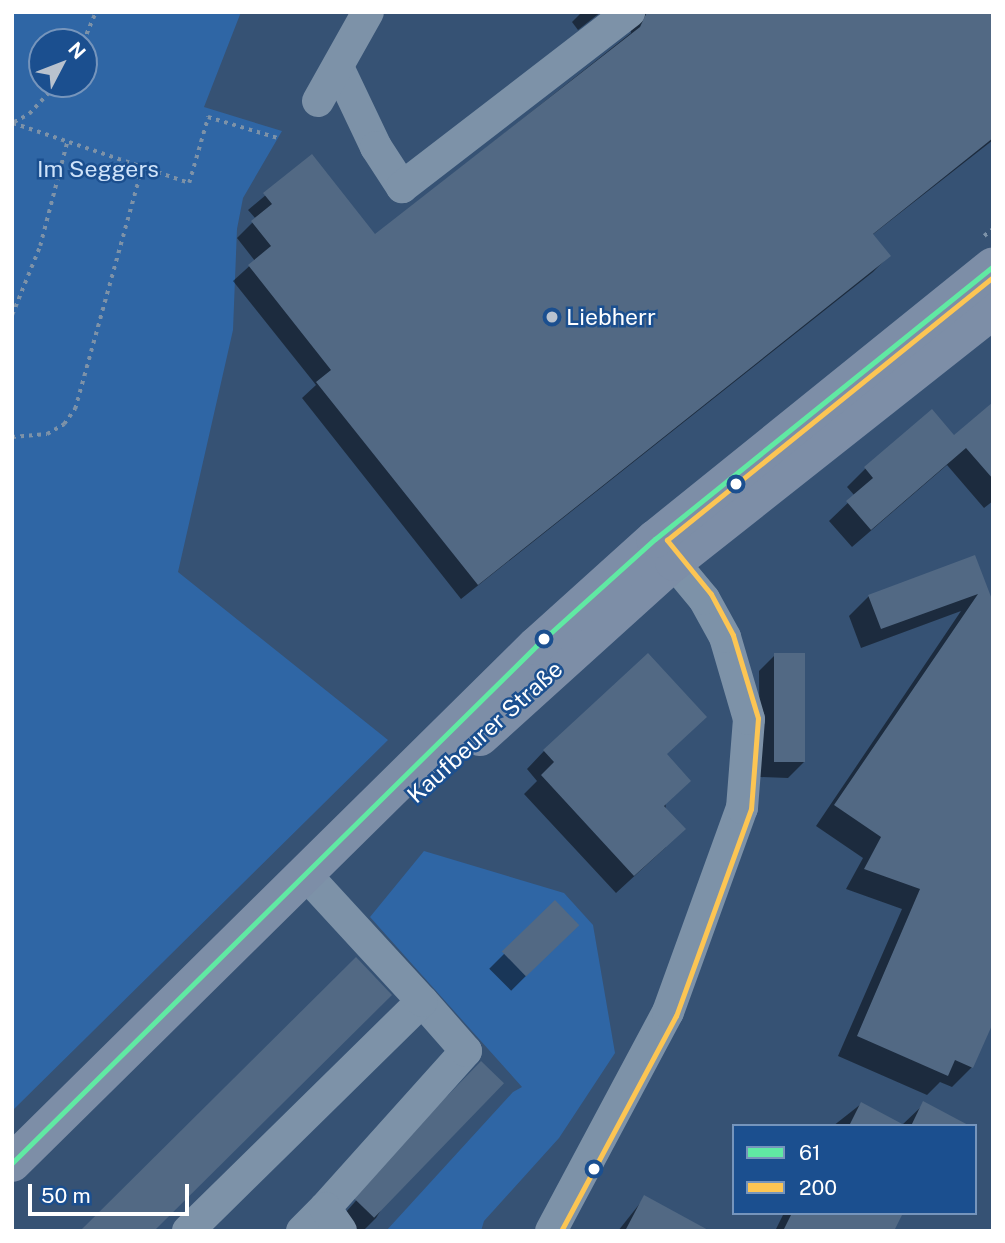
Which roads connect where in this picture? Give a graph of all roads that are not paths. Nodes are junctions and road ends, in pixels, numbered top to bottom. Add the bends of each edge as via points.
1 (368, 12) edge
2 (629, 12) edge
3 (338, 67) junction
4 (318, 102) dead end
5 (993, 266) edge
6 (993, 310) edge
7 (664, 550) junction
8 (318, 888) junction
9 (422, 1000) junction
10 (12, 1163) edge
11 (12, 1193) edge
12 (333, 1219) edge
13 (188, 1231) edge
14 (302, 1231) edge
15 (551, 1231) edge

1 - 3 street
2 - 3 street via 402,187 370,136
3 - 4 street
5 - 7 main road, Kaufbeurer Straße
6 - 7 main road, Kaufbeurer Straße
7 - 8 main road, Kaufbeurer Straße
7 - 10 main road, Kaufbeurer Straße via 537,646
7 - 15 street via 704,599 725,637 750,719 742,808 668,1012
8 - 9 street
8 - 11 main road, Kaufbeurer Straße
9 - 12 street via 466,1051
9 - 13 street
12 - 14 street

